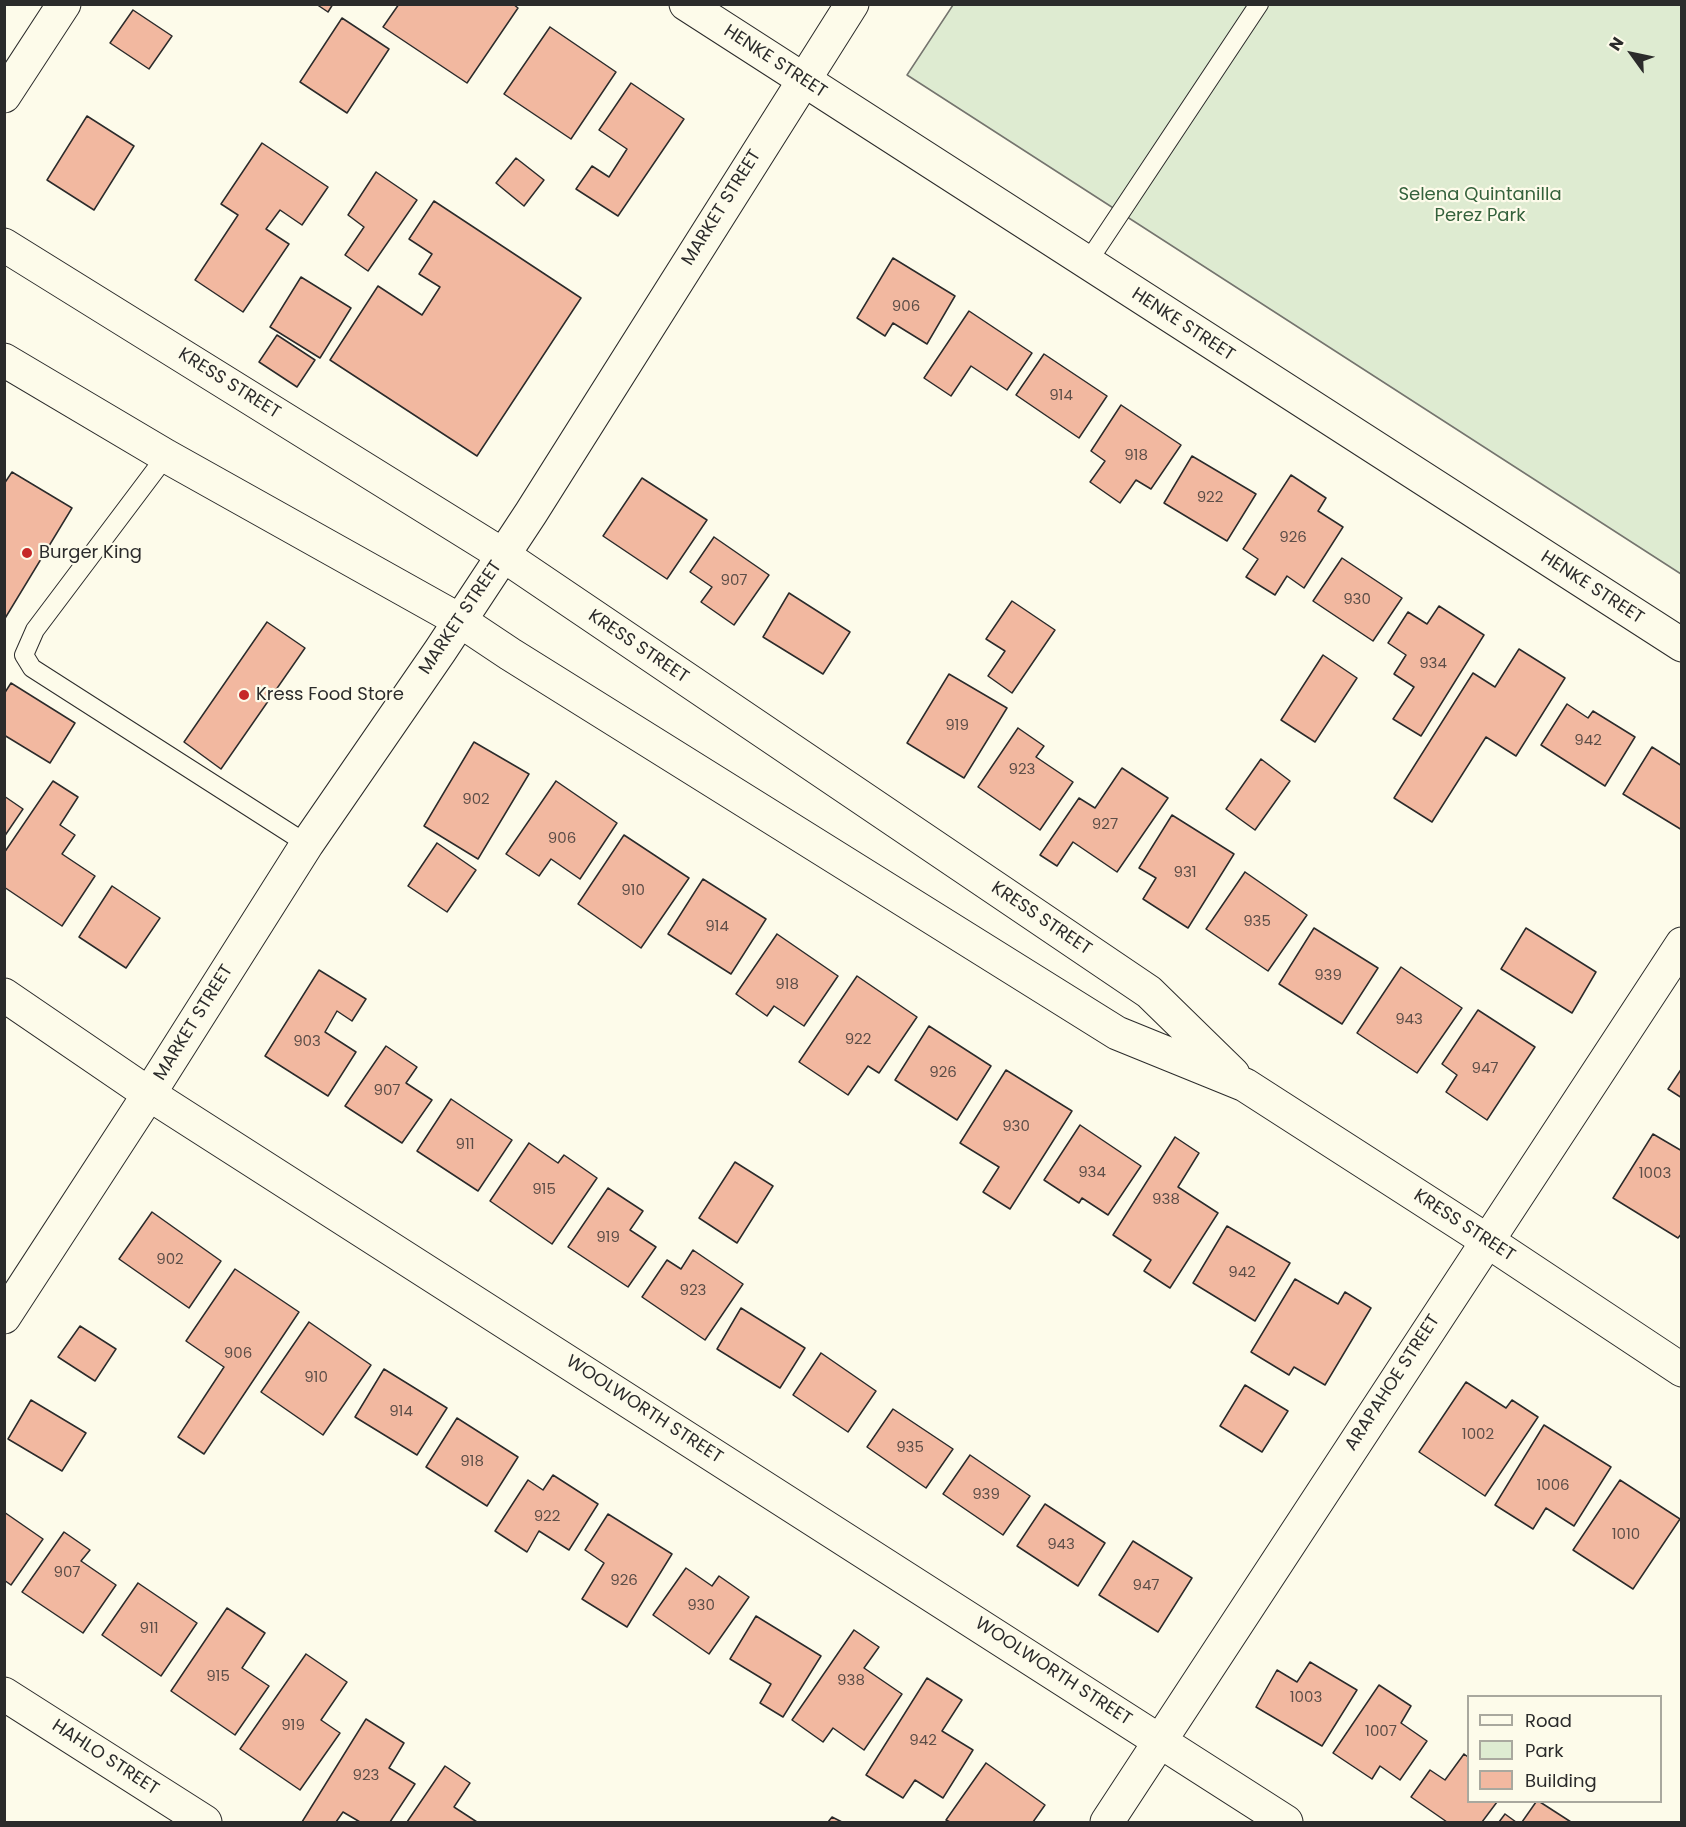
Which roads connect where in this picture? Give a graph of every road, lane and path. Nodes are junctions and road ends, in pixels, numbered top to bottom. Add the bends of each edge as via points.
1 (64, 4) edge
2 (686, 4) edge
3 (852, 4) edge
4 (1259, 4) edge
5 (804, 79) junction
6 (4, 96) edge
7 (4, 245) edge
8 (1087, 263) junction
9 (4, 360) edge
10 (166, 456) junction
11 (503, 555) junction
12 (459, 620) junction
13 (1682, 645) edge
14 (307, 844) junction
15 (1682, 944) edge
16 (4, 995) edge
17 (1245, 1085) junction
18 (149, 1094) junction
19 (1486, 1240) junction
20 (4, 1317) edge
21 (1682, 1370) edge
22 (4, 1694) edge
23 (1160, 1740) junction
24 (205, 1822) edge
25 (1107, 1822) edge
26 (1286, 1822) edge

1 - 6 street
2 - 5 street, HENKE STREET
3 - 5 street, MARKET STREET
4 - 8 lane
5 - 8 street, HENKE STREET
5 - 11 street, MARKET STREET
7 - 11 street, KRESS STREET
8 - 13 street, HENKE STREET
9 - 10 street, KRESS STREET
10 - 12 street, KRESS STREET
10 - 14 lane via 35,630 24,655 32,668
11 - 12 street, MARKET STREET
11 - 17 street, KRESS STREET via 1149,992
12 - 14 street, MARKET STREET
12 - 17 street, KRESS STREET via 1117,1033
14 - 18 street, MARKET STREET
15 - 19 street, ARAPAHOE STREET
16 - 18 street, WOOLWORTH STREET
17 - 19 street, KRESS STREET
18 - 20 street, MARKET STREET
18 - 23 street, WOOLWORTH STREET
19 - 21 street, KRESS STREET
19 - 23 street, ARAPAHOE STREET
22 - 24 street, HAHLO STREET
23 - 25 street, ARAPAHOE STREET
23 - 26 street, WOOLWORTH STREET

